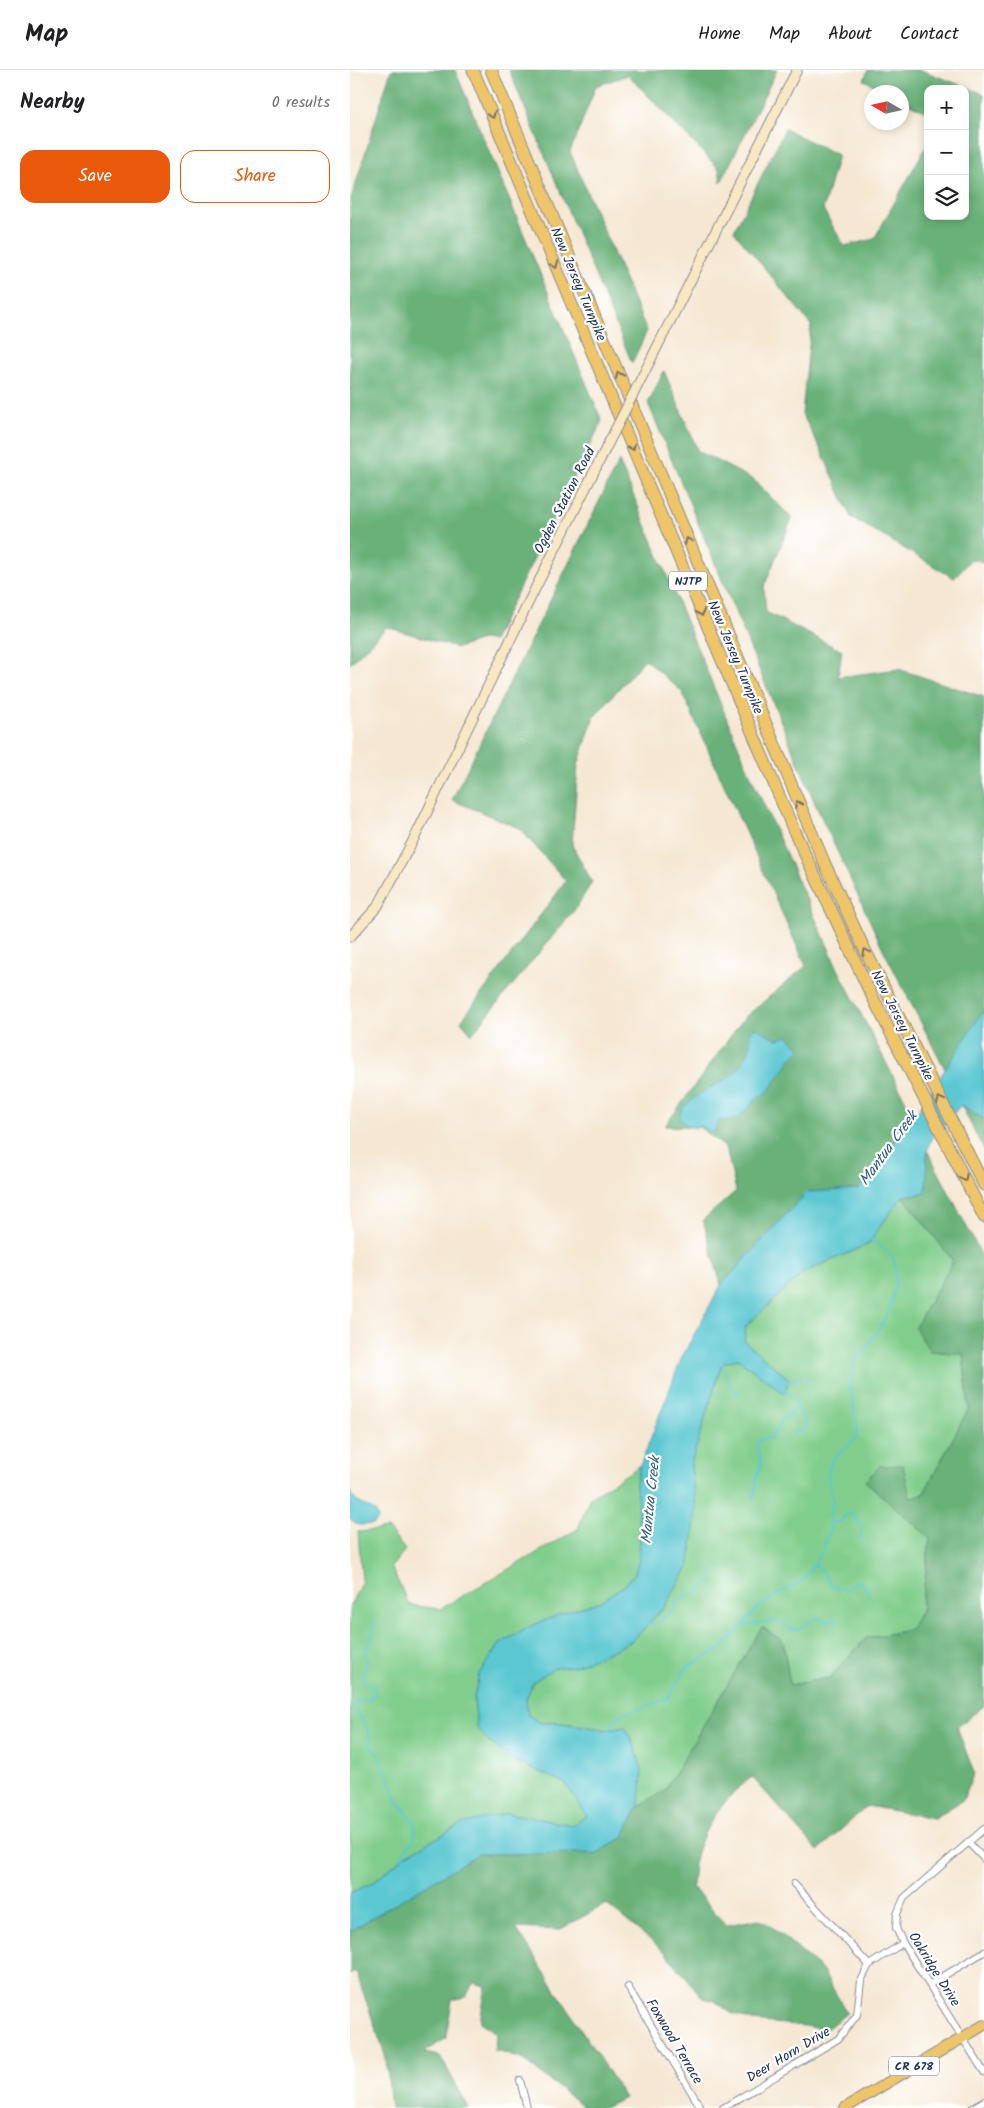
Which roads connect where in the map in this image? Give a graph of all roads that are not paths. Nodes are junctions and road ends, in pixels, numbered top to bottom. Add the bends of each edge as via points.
1 (473, 70) edge
2 (491, 70) edge
3 (796, 70) edge
4 (350, 937) edge
5 (984, 1185) edge
6 (984, 1217) edge
7 (984, 1829) edge
8 (968, 1842) junction
9 (984, 1859) edge
10 (794, 1884) dead end
11 (904, 1943) junction
12 (984, 1952) edge
13 (869, 1965) junction
14 (930, 1984) junction
15 (628, 1987) dead end
16 (984, 2025) edge
17 (963, 2037) junction
18 (984, 2072) edge
19 (520, 2080) dead end
20 (984, 2100) edge
21 (527, 2108) edge
22 (701, 2108) edge
23 (723, 2108) edge
24 (845, 2108) edge
25 (972, 2108) edge

1 -> 6 highway, New Jersey Turnpike / NJTP via 825,901
5 -> 2 highway, New Jersey Turnpike / NJTP via 858,935 794,794
3 - 4 street, Ogden Station Road, bridge via 534,591 413,840 378,906
7 - 8 street, Oakridge Drive
8 - 9 street
8 - 11 street, Oakridge Drive via 904,1898 897,1914 896,1928
10 - 13 street
11 - 13 street
11 - 14 street, Oakridge Drive
12 - 14 street
13 - 23 street, Deer Horn Drive via 861,1981 857,2015 838,2039
14 - 17 street, Oakridge Drive
15 - 22 street, Foxwood Terrace
16 - 17 main road, CR 678
17 - 18 street, Oakridge Drive
17 - 24 main road, CR 678
19 - 21 street
20 - 25 street

